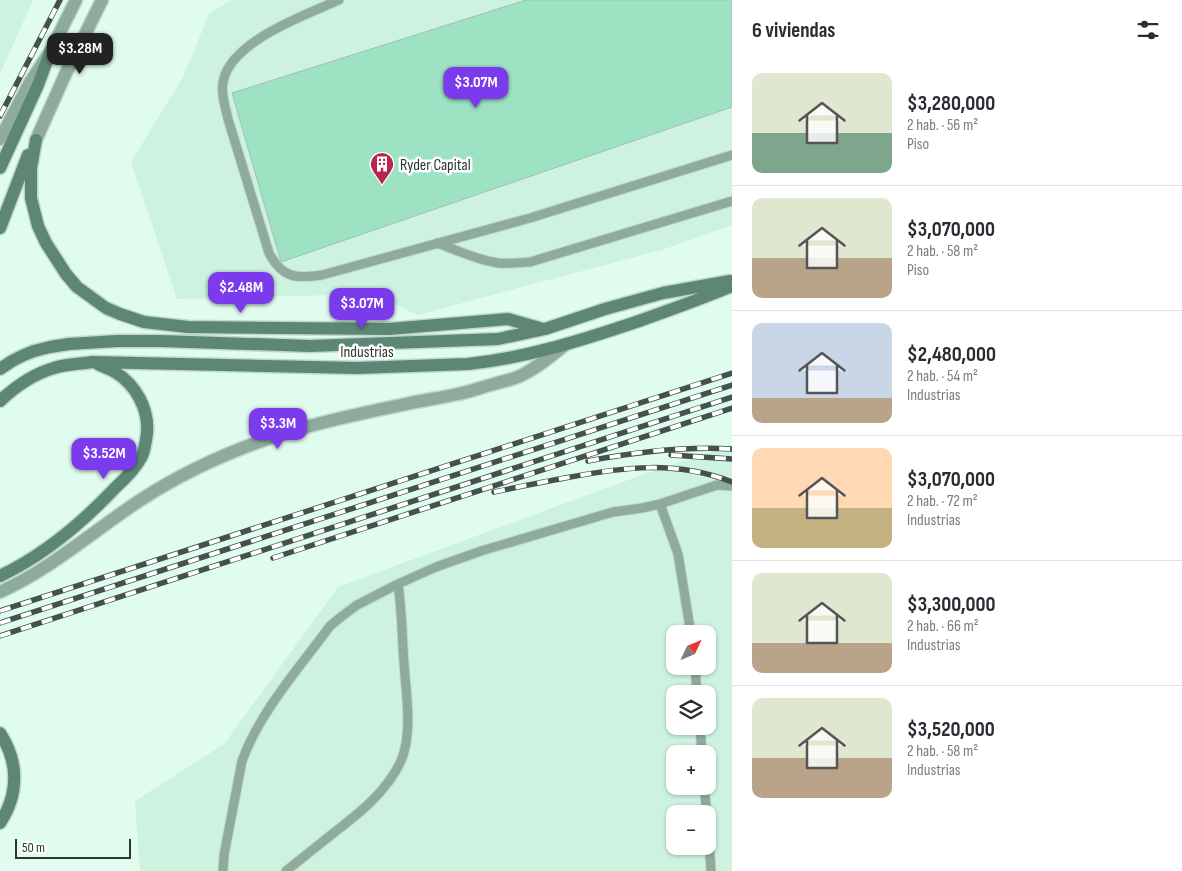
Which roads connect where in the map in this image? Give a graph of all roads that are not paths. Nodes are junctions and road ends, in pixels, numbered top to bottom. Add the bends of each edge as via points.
1 (76, 0) edge
2 (102, 0) edge
3 (339, 0) edge
4 (51, 50) junction
5 (0, 139) edge
6 (36, 140) junction
7 (732, 155) edge
8 (0, 168) edge
9 (732, 201) edge
10 (0, 228) edge
11 (437, 243) junction
12 (732, 280) edge
13 (732, 286) edge
14 (545, 329) junction
15 (566, 344) junction
16 (93, 362) junction
17 (0, 369) edge
18 (0, 401) edge
19 (732, 486) edge
20 (660, 504) junction
21 (0, 576) edge
22 (398, 584) junction
23 (0, 592) edge
24 (690, 625) edge
25 (0, 733) edge
26 (0, 823) edge
27 (710, 855) edge
28 (223, 871) edge
29 (286, 871) edge
30 (711, 871) edge

1 - 4 street
2 - 6 street
3 - 11 lane via 250,44 229,66 224,77 223,97 228,119 268,253 286,274 310,277
4 - 5 street
4 - 8 main road
6 - 10 main road
6 - 14 main road via 31,168 31,198 46,243 66,274 88,296 120,314 144,322 188,327 389,329 508,319
7 - 11 lane via 530,218
9 - 11 lane via 530,262 487,261
12 - 14 main road, Industrias via 663,293
13 - 15 main road, Industrias
14 - 17 main road, Industrias via 498,339 389,344 310,346 161,340 69,344 34,351
15 - 16 main road, Industrias via 486,362 357,368
15 - 23 street via 540,365 519,376 459,394 307,427 225,455 163,485 51,564
16 - 18 main road, Industrias via 41,373 26,380
16 - 21 main road via 115,372 139,396 148,425 142,455 126,477 78,523
19 - 20 lane via 717,486
20 - 22 lane via 614,512 481,551
20 - 24 lane via 678,554
22 - 28 lane via 357,605 330,626 264,718 242,761
22 - 29 lane via 408,724 401,761 380,792
25 - 26 main road via 12,756 14,778 10,803
27 - 30 lane

